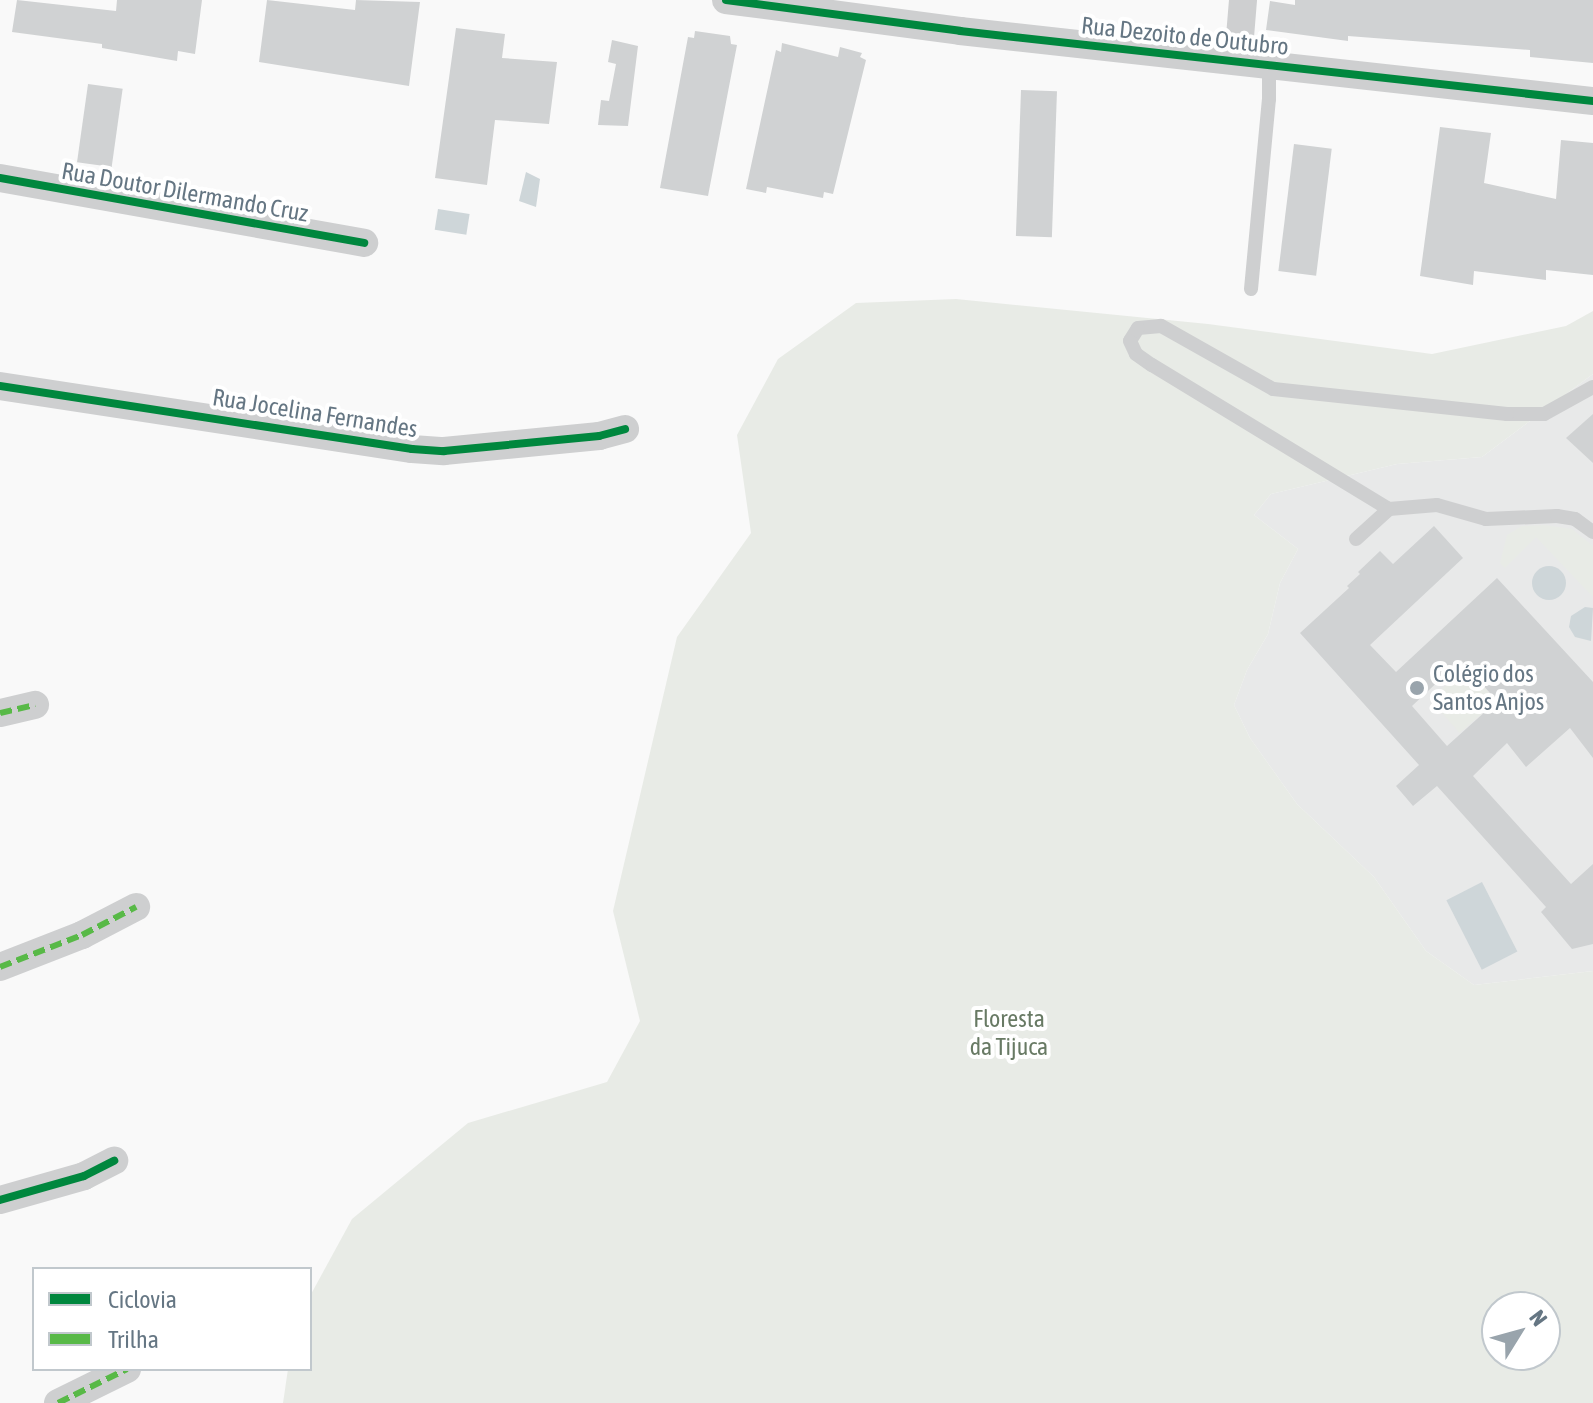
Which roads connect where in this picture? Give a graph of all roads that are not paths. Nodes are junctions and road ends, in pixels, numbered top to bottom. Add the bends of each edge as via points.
1 (726, 0) edge
2 (1243, 0) edge
3 (1238, 61) junction
4 (1269, 65) junction
5 (1593, 101) edge
6 (0, 178) edge
7 (364, 243) dead end
8 (1251, 289) dead end
9 (0, 386) edge
10 (1593, 387) edge
11 (625, 429) dead end
12 (1389, 509) junction
13 (1593, 532) edge
14 (1356, 539) dead end
15 (35, 705) dead end
16 (0, 713) edge
17 (136, 907) dead end
18 (0, 967) edge
19 (114, 1161) dead end
20 (0, 1200) edge
21 (123, 1371) edge
22 (58, 1403) edge

1 - 3 street, Rua Dezoito de Outubro
2 - 3 street
3 - 4 street, Rua Dezoito de Outubro
4 - 5 street, Rua Dezoito de Outubro
4 - 8 lane
6 - 7 street, Rua Doutor Dilermando Cruz
9 - 11 street, Rua Jocelina Fernandes via 412,449 444,451
10 - 12 lane via 1557,409 1531,415 1273,389 1161,326 1149,324 1131,334 1136,354 1152,365
12 - 13 lane via 1437,505 1486,519 1557,516 1575,519
12 - 14 lane
15 - 16 street
17 - 18 street
19 - 20 street via 84,1176
21 - 22 street

